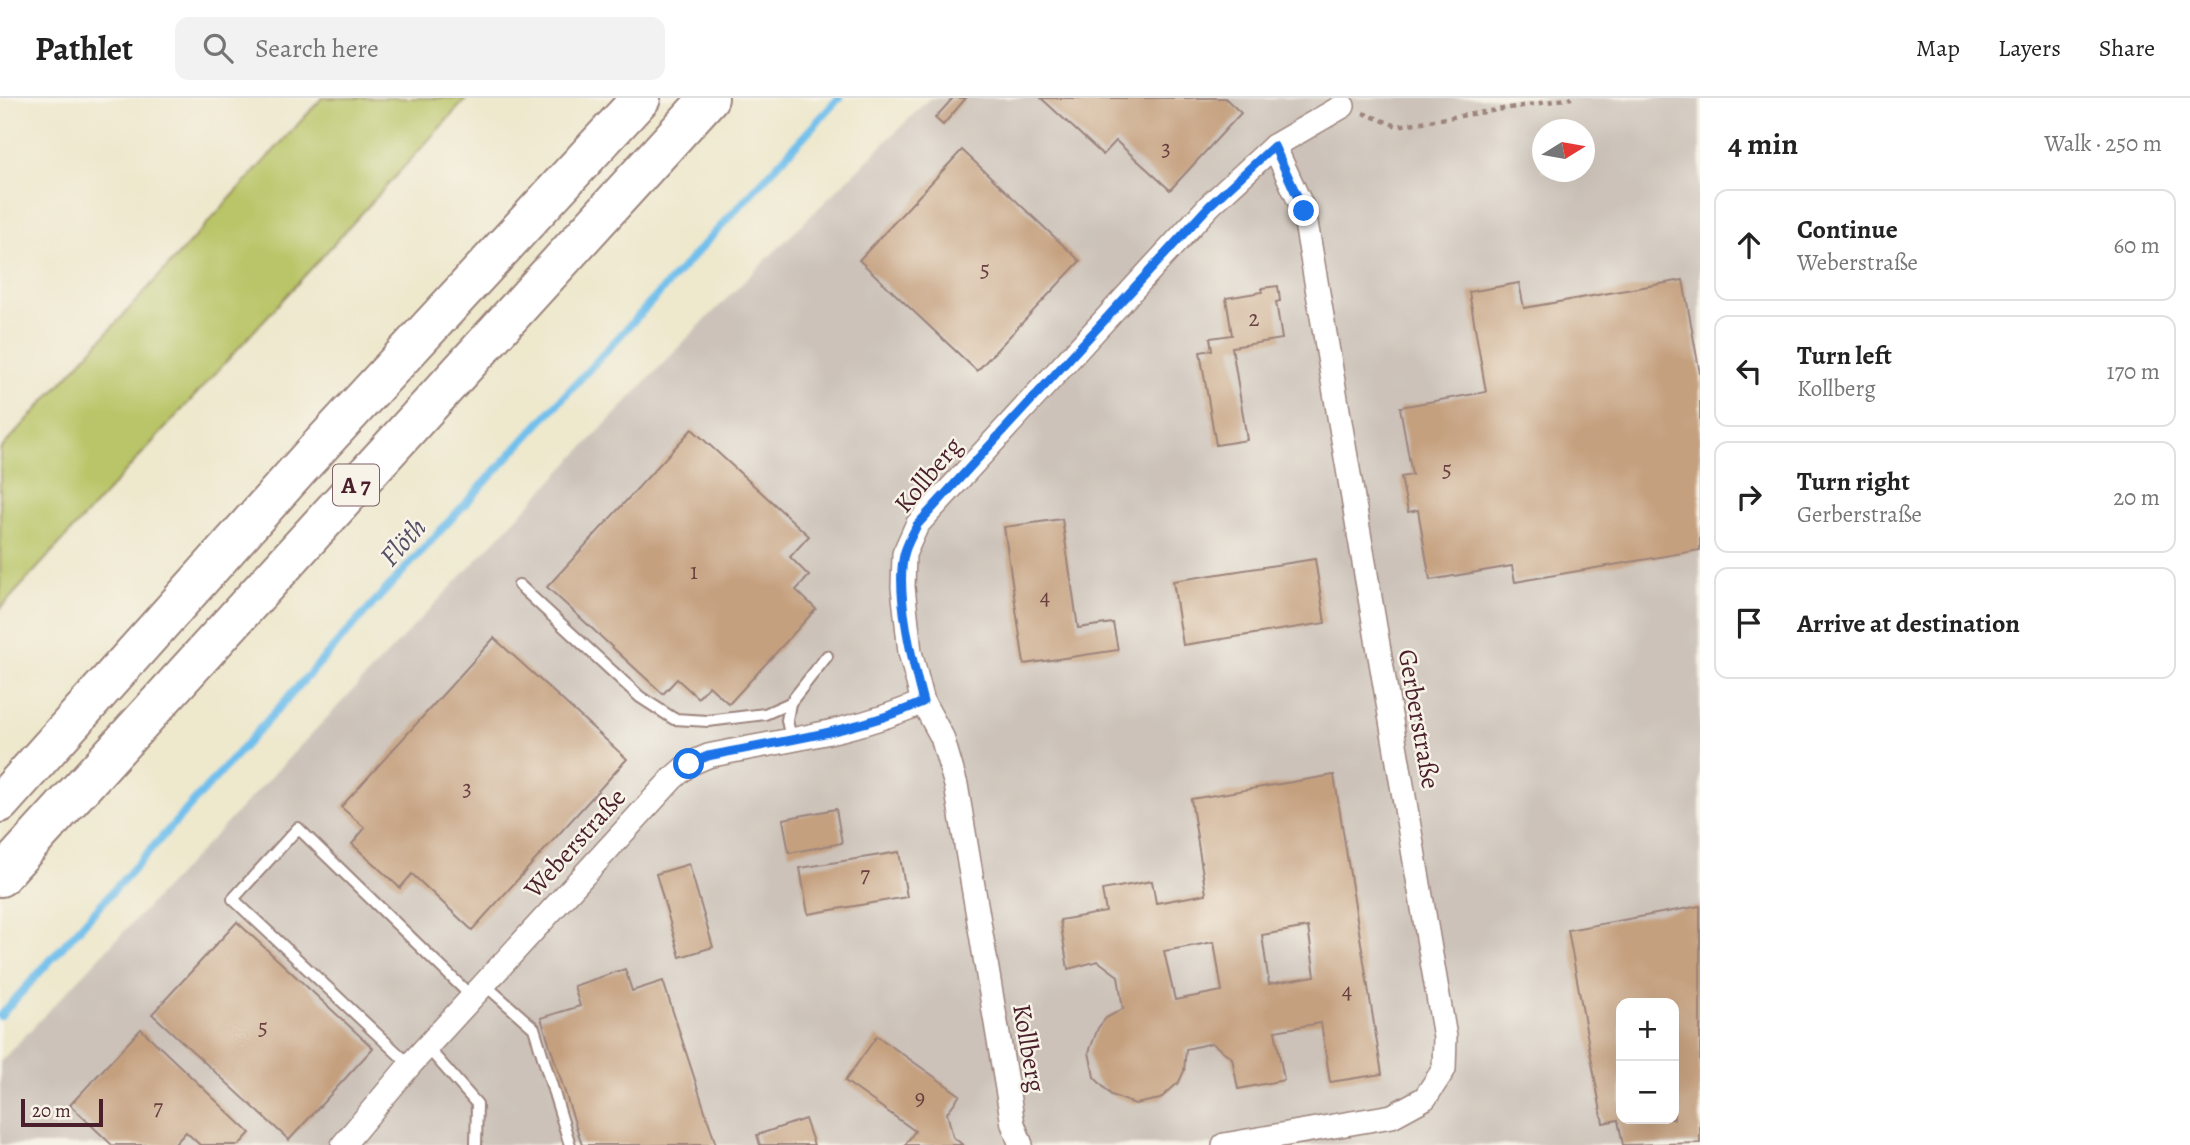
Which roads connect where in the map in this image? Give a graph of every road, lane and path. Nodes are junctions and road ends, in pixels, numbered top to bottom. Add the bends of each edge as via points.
1 (641, 98) edge
2 (709, 98) edge
3 (1572, 98) edge
4 (1343, 106) joint
5 (1274, 146) junction
6 (519, 584) dead end
7 (827, 656) dead end
8 (923, 702) junction
9 (790, 703) junction
10 (791, 739) junction
11 (3, 799) edge
12 (0, 877) edge
13 (478, 991) junction
14 (427, 1047) junction
15 (410, 1065) junction
16 (343, 1145) edge
17 (476, 1145) edge
18 (570, 1145) edge
19 (1021, 1145) edge
20 (1224, 1145) edge

1 - 11 highway, A 7
2 - 12 highway, A 7
3 - 4 path via 1397,126
4 - 5 street, Kollberg
5 - 8 street, Kollberg via 1210,205 917,525 904,554 902,587 910,652
5 - 20 street, Gerberstraße via 1304,211 1445,1037 1444,1069 1424,1098 1392,1115
6 - 9 lane via 640,697 674,719 708,722 765,714
7 - 9 lane
8 - 10 street, Weberstraße via 895,715
8 - 19 street, Kollberg via 942,737 956,785 1013,1124
9 - 10 lane
10 - 13 street, Weberstraße via 689,764
13 - 14 street, Weberstraße
13 - 15 lane via 298,828 233,898
13 - 18 lane via 534,1028
14 - 15 street, Weberstraße
14 - 17 lane via 477,1104
15 - 16 street, Weberstraße

